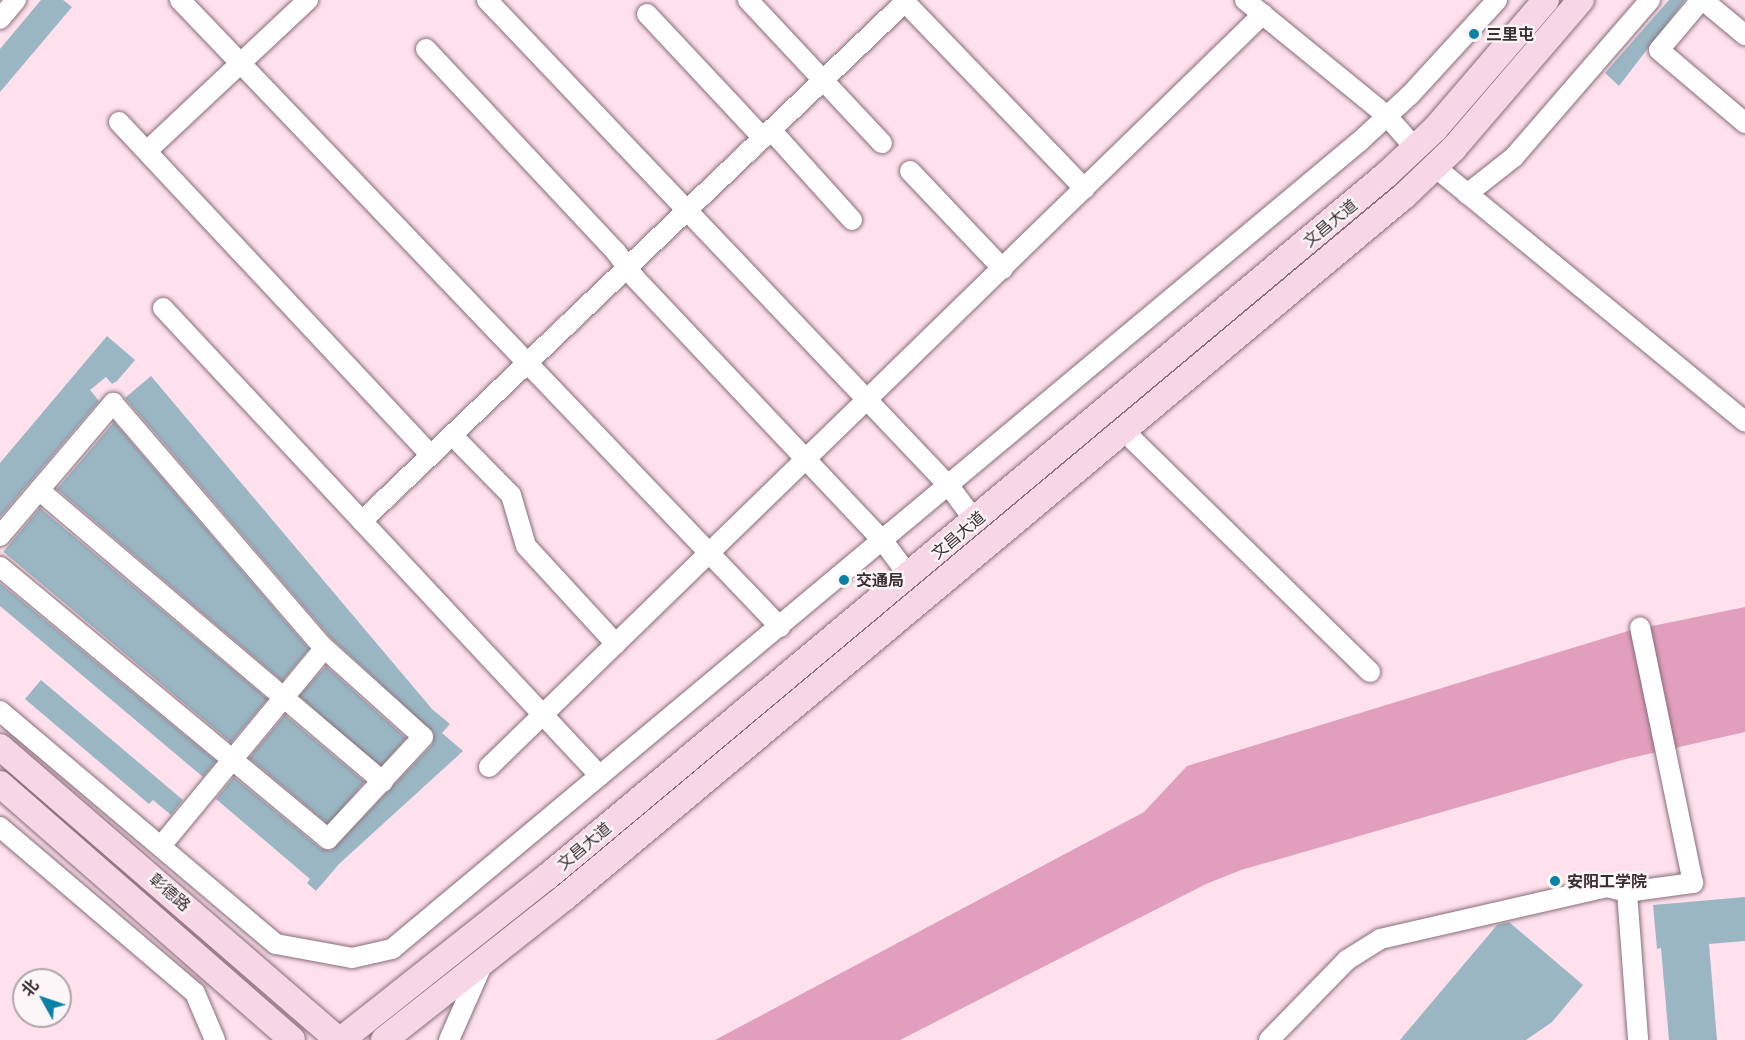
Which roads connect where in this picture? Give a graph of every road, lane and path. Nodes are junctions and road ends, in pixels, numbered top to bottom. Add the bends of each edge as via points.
1 (16, 0) edge
2 (180, 0) edge
3 (308, 0) edge
4 (487, 0) edge
5 (748, 0) edge
6 (1245, 0) edge
7 (1497, 0) edge
8 (1546, 0) edge
9 (1581, 0) edge
10 (1650, 0) edge
11 (1702, 0) edge
12 (905, 1) edge
13 (647, 14) dead end
14 (1263, 14) junction
15 (0, 19) edge
16 (1745, 35) edge
17 (426, 49) dead end
18 (242, 64) junction
19 (823, 80) junction
20 (1387, 117) junction
21 (119, 122) dead end
22 (1745, 123) edge
23 (767, 134) junction
24 (882, 143) dead end
25 (1415, 148) junction
26 (147, 152) junction
27 (1435, 167) junction
28 (910, 171) dead end
29 (1085, 189) junction
30 (1467, 194) junction
31 (687, 210) junction
32 (852, 220) dead end
33 (627, 268) junction
34 (1003, 269) junction
35 (163, 308) dead end
36 (528, 363) junction
37 (867, 400) junction
38 (1745, 422) edge
39 (1125, 432) junction
40 (452, 435) junction
41 (431, 455) junction
42 (806, 459) junction
43 (949, 486) junction
44 (39, 490) junction
45 (362, 521) junction
46 (975, 521) junction
47 (0, 537) edge
48 (883, 540) junction
49 (710, 553) junction
50 (0, 567) edge
51 (909, 576) junction
52 (780, 627) junction
53 (1640, 631) dead end
54 (616, 644) junction
55 (324, 649) junction
56 (1370, 672) dead end
57 (284, 698) junction
58 (0, 711) edge
59 (543, 715) junction
60 (0, 747) edge
61 (232, 760) junction
62 (489, 767) dead end
63 (600, 776) junction
64 (383, 782) junction
65 (0, 784) edge
66 (0, 827) edge
67 (160, 846) junction
68 (1626, 891) junction
69 (485, 960) junction
70 (214, 1040) edge
71 (292, 1040) edge
72 (339, 1040) edge
73 (384, 1040) edge
74 (449, 1040) edge
75 (1269, 1040) edge
76 (1638, 1040) edge

1 - 15 street
2 - 18 street
3 - 18 street
4 - 31 street
5 - 19 street
6 - 14 street
7 - 20 street
8 - 25 main road, 文昌大道
9 - 27 main road, 文昌大道
10 - 30 street via 1514,157
11 - 16 street
11 - 22 street via 1659,50
12 - 19 street
12 - 29 street
13 - 23 street
14 - 20 street
14 - 29 street
17 - 33 street
18 - 26 street
18 - 36 street
19 - 23 street
19 - 24 street
20 - 25 street
20 - 43 street
21 - 26 street
23 - 31 street
23 - 32 street
25 - 46 main road, 文昌大道
26 - 41 street
27 - 30 street
27 - 39 main road, 文昌大道
28 - 34 street
29 - 34 street
30 - 38 street
31 - 33 street
31 - 37 street
33 - 36 street
33 - 42 street
34 - 37 street
35 - 45 street
36 - 40 street
36 - 49 street
37 - 42 street
37 - 43 street
39 - 56 street
39 - 69 main road, 文昌大道
40 - 41 street
40 - 54 street via 511,495 526,546
41 - 45 street
42 - 48 street
42 - 49 street
43 - 46 street
43 - 48 street
44 - 47 street
44 - 55 street via 113,403
44 - 57 street
45 - 59 street
46 - 51 main road, 文昌大道
48 - 51 street
48 - 52 street
49 - 52 street
49 - 54 street
50 - 61 street
51 - 72 main road, 文昌大道 via 547,877
52 - 63 street
53 - 68 street via 1693,883
54 - 59 street
55 - 57 street
55 - 64 street via 423,736
57 - 61 street
57 - 64 street
58 - 67 street
59 - 62 street
59 - 63 street
60 - 72 main road, 彰德路
61 - 64 street via 328,839
61 - 67 street
63 - 67 street via 392,949 375,955 352,958 276,944
65 - 71 main road, 彰德路
66 - 70 street via 195,993
68 - 75 street via 1607,887 1380,939 1347,960
68 - 76 street
69 - 73 main road, 文昌大道
69 - 74 street

